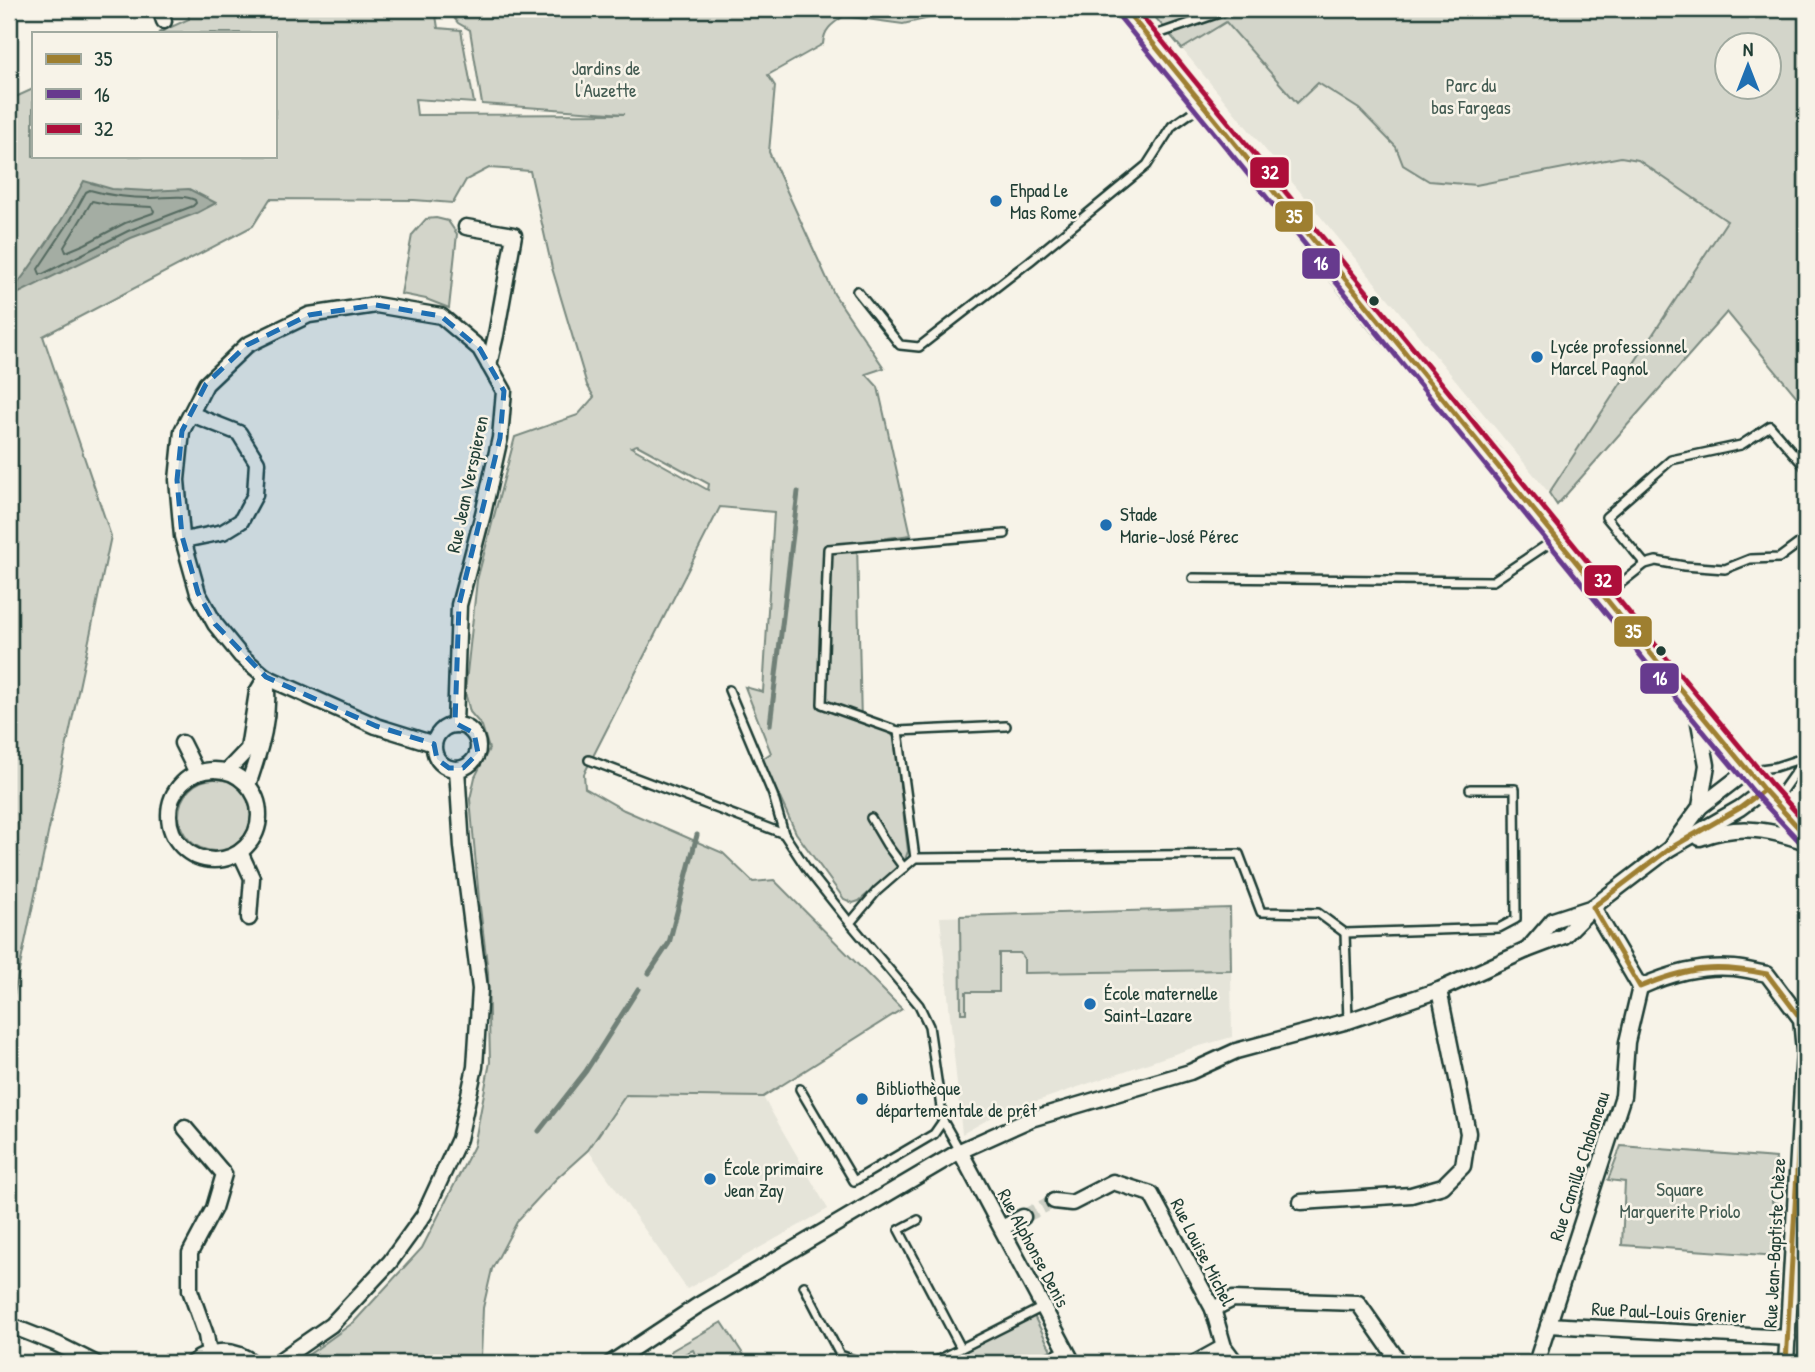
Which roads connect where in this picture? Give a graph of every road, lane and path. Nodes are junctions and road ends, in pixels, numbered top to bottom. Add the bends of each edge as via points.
1 (1125, 9) edge
2 (1231, 9) edge
3 (1148, 37) junction
4 (1203, 105) junction
5 (466, 228) dead end
6 (857, 291) dead end
7 (489, 365) junction
8 (191, 414) junction
9 (1806, 468) edge
10 (1005, 534) dead end
11 (1558, 538) junction
12 (1806, 538) edge
13 (184, 540) junction
14 (1645, 564) junction
15 (1193, 578) dead end
16 (1605, 596) junction
17 (266, 677) junction
18 (729, 691) dead end
19 (1696, 708) junction
20 (455, 725) junction
21 (1006, 726) dead end
22 (898, 732) junction
23 (182, 743) dead end
24 (434, 744) junction
25 (1806, 757) edge
26 (589, 760) dead end
27 (457, 769) junction
28 (1748, 770) junction
29 (227, 771) junction
30 (197, 773) junction
31 (248, 785) junction
32 (1470, 789) dead end
33 (1769, 796) junction
34 (1700, 807) junction
35 (872, 818) dead end
36 (783, 834) junction
37 (1806, 836) edge
38 (1806, 842) edge
39 (1669, 849) junction
40 (240, 852) junction
41 (915, 858) junction
42 (904, 868) junction
43 (1592, 907) junction
44 (249, 918) dead end
45 (850, 923) junction
46 (1345, 933) junction
47 (1640, 987) junction
48 (1439, 990) junction
49 (1348, 1021) junction
50 (800, 1089) dead end
51 (943, 1121) junction
52 (186, 1128) dead end
53 (960, 1151) junction
54 (1055, 1201) tunnel mouth
55 (1301, 1202) dead end
56 (1023, 1217) tunnel mouth
57 (918, 1220) dead end
58 (1002, 1228) junction
59 (804, 1286) dead end
60 (1043, 1306) junction
61 (1213, 1309) junction
62 (9, 1325) edge
63 (1548, 1325) junction
64 (1788, 1338) junction
65 (1224, 1347) junction
66 (961, 1348) junction
67 (1066, 1349) junction
68 (209, 1353) junction
69 (95, 1363) edge
70 (192, 1363) edge
71 (253, 1363) edge
72 (276, 1363) edge
73 (611, 1363) edge
74 (859, 1363) edge
75 (933, 1363) edge
76 (1040, 1363) edge
77 (1073, 1363) edge
78 (1195, 1363) edge
79 (1236, 1363) edge
80 (1400, 1363) edge
81 (1536, 1363) edge
82 (1786, 1363) edge

1 - 3 main road
2 - 3 lane
3 - 4 main road
4 - 6 lane via 1172,126 1147,166 919,346 900,345
4 - 11 main road
5 - 7 street via 514,235
7 - 8 street, Rue Jean Verspieren via 480,349 441,316 376,305 309,315 247,345 206,384
7 - 20 street, Rue Jean Verspieren via 504,391 500,438 458,605
8 - 13 street, Rue Jean Verspieren via 182,431 177,480
8 - 13 street via 239,433 257,462 255,495 241,521 223,533
9 - 14 lane via 1769,426 1741,445 1671,460 1606,517
10 - 22 lane via 828,549 822,704
11 - 15 lane via 1493,581
11 - 16 main road
12 - 14 lane via 1779,558 1749,559 1725,569 1656,561
13 - 17 street, Rue Jean Verspieren via 198,593 215,624
14 - 16 lane
16 - 19 main road
17 - 24 street, Rue Jean Verspieren via 376,726
17 - 29 street via 257,692 247,749
17 - 31 street via 263,742
18 - 36 lane via 773,795
19 - 28 main road
19 - 34 street via 1707,765
20 - 24 street via 441,731
20 - 27 street via 474,733 478,746 470,765
21 - 22 lane
22 - 41 lane
23 - 30 street
24 - 27 street via 442,765
25 - 28 lane
25 - 33 lane
26 - 36 lane
27 - 72 street via 480,989 475,1067 459,1139 424,1215 390,1262 331,1325
28 - 33 main road
28 - 34 street
29 - 30 street
29 - 31 street
30 - 40 street via 184,780 169,806 173,835 193,856 207,860 222,860
31 - 40 street via 258,802 260,818 257,833
32 - 46 lane via 1515,789 1516,919 1499,928
33 - 37 main road
33 - 39 street
34 - 39 street
35 - 42 lane
36 - 45 lane
38 - 39 street via 1778,832 1744,829
39 - 43 street
40 - 44 street via 252,878
41 - 42 lane
41 - 46 lane via 1239,854 1261,912 1318,913
42 - 45 lane
43 - 47 street
43 - 48 street via 1553,920 1527,950
45 - 51 lane via 919,1005 929,1026
46 - 49 lane
47 - 63 street, Rue Camille Chabaneau via 1627,1042 1623,1096
47 - 64 street, Rue Jean-Baptiste Chèze via 1693,969 1733,968 1767,974 1801,1019 1804,1051
48 - 49 street
48 - 55 street via 1468,1133 1464,1166 1443,1186 1412,1195
49 - 53 street via 1236,1051 1190,1072 1031,1119
50 - 51 lane via 855,1181 933,1135
51 - 53 lane
52 - 68 street via 224,1174 214,1208 190,1253 190,1290
53 - 58 street, Rue Alphonse Denis
53 - 73 street via 697,1306
54 - 61 street, Rue Louise Michel via 1072,1203 1112,1182 1152,1194
56 - 58 street
57 - 66 lane via 899,1230
58 - 60 street, Rue Alphonse Denis
59 - 74 lane via 840,1355
60 - 66 lane
60 - 67 street, Rue Alphonse Denis
61 - 65 street, Rue Louise Michel
61 - 80 street via 1233,1299 1358,1303
62 - 69 street
63 - 64 street, Rue Paul-Louis Grenier
63 - 81 street, Rue Camille Chabaneau
64 - 82 street, Rue Jean-Baptiste Chèze
65 - 78 street
65 - 79 street, Rue Louise Michel
66 - 75 lane
67 - 76 lane
67 - 77 street, Rue Alphonse Denis
68 - 70 street
68 - 71 street via 238,1353

